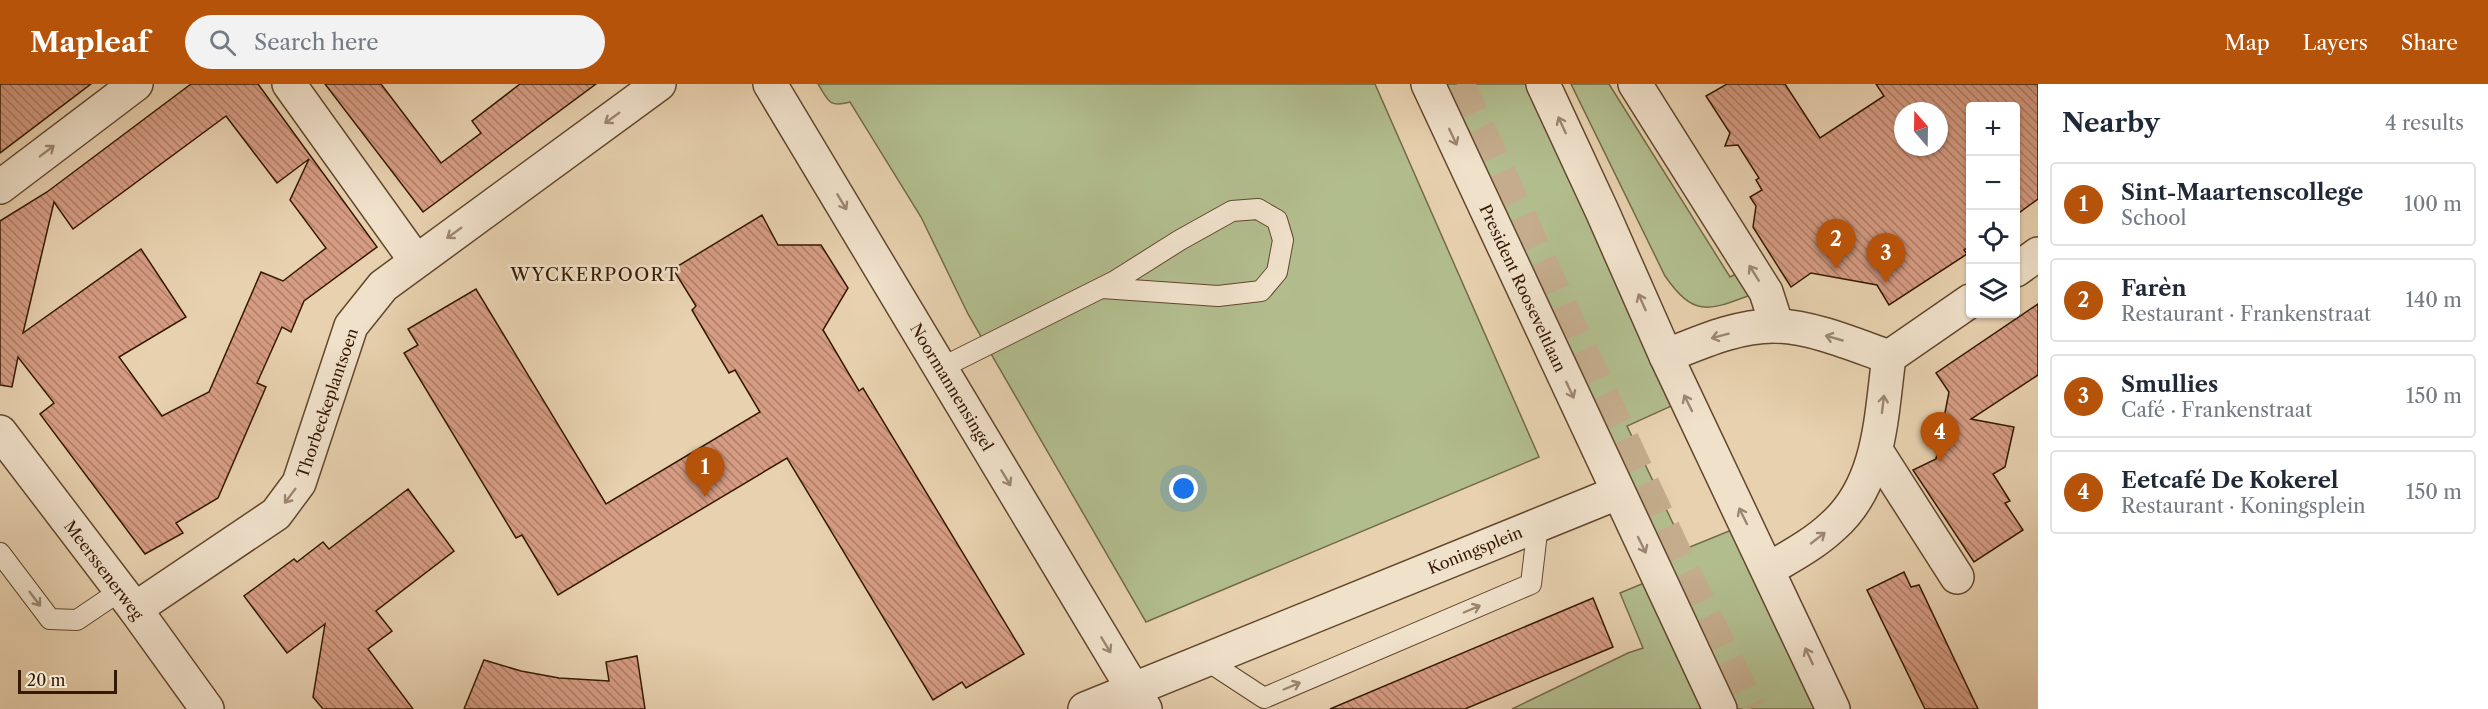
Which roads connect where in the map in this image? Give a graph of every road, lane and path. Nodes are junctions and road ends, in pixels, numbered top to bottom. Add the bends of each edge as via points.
1 (136, 84) edge
2 (289, 84) edge
3 (659, 84) edge
4 (770, 84) edge
5 (1428, 84) edge
6 (1543, 84) edge
7 (1635, 84) edge
8 (0, 187) edge
9 (2038, 254) edge
10 (416, 261) junction
11 (2020, 267) edge
12 (1102, 288) junction
13 (1966, 304) edge
14 (1777, 326) junction
15 (1666, 356) junction
16 (1889, 357) junction
17 (941, 368) junction
18 (0, 432) edge
19 (1877, 452) junction
20 (1617, 493) junction
21 (1538, 524) junction
22 (0, 553) edge
23 (1769, 569) junction
24 (1957, 577) dead end
25 (128, 600) junction
26 (1206, 660) junction
27 (1139, 700) edge
28 (207, 709) edge
29 (1085, 709) edge
30 (1719, 709) edge
31 (1833, 709) edge

8 -> 1 street
2 - 10 street
3 -> 10 street, Thorbeckeplantsoen
4 -> 17 street, Noormannensingel
5 -> 20 street, President Rooseveltlaan
15 -> 6 street
14 -> 7 street via 1766,292
9 - 11 street
10 -> 25 street, Thorbeckeplantsoen via 383,286 351,326 299,483 276,514
12 - 12 lane via 1232,211 1258,209 1277,220 1283,240 1277,272 1261,291 1218,296
12 - 17 lane
13 - 16 street
14 -> 15 street via 1717,336
16 -> 14 street via 1831,336
23 -> 15 street
19 -> 16 street
17 -> 27 street, Noormannensingel
18 - 25 street, Meerssenerweg
23 -> 19 street via 1836,525 1861,492
19 - 24 street
20 - 21 street, Koningsplein
20 -> 30 street
21 - 26 street, Koningsplein
26 -> 21 lane via 1264,698 1530,584
22 -> 25 lane via 50,619 77,620
31 -> 23 street
25 - 28 street, Meerssenerweg
26 - 27 street, Koningsplein
27 - 29 street, Koningsplein

